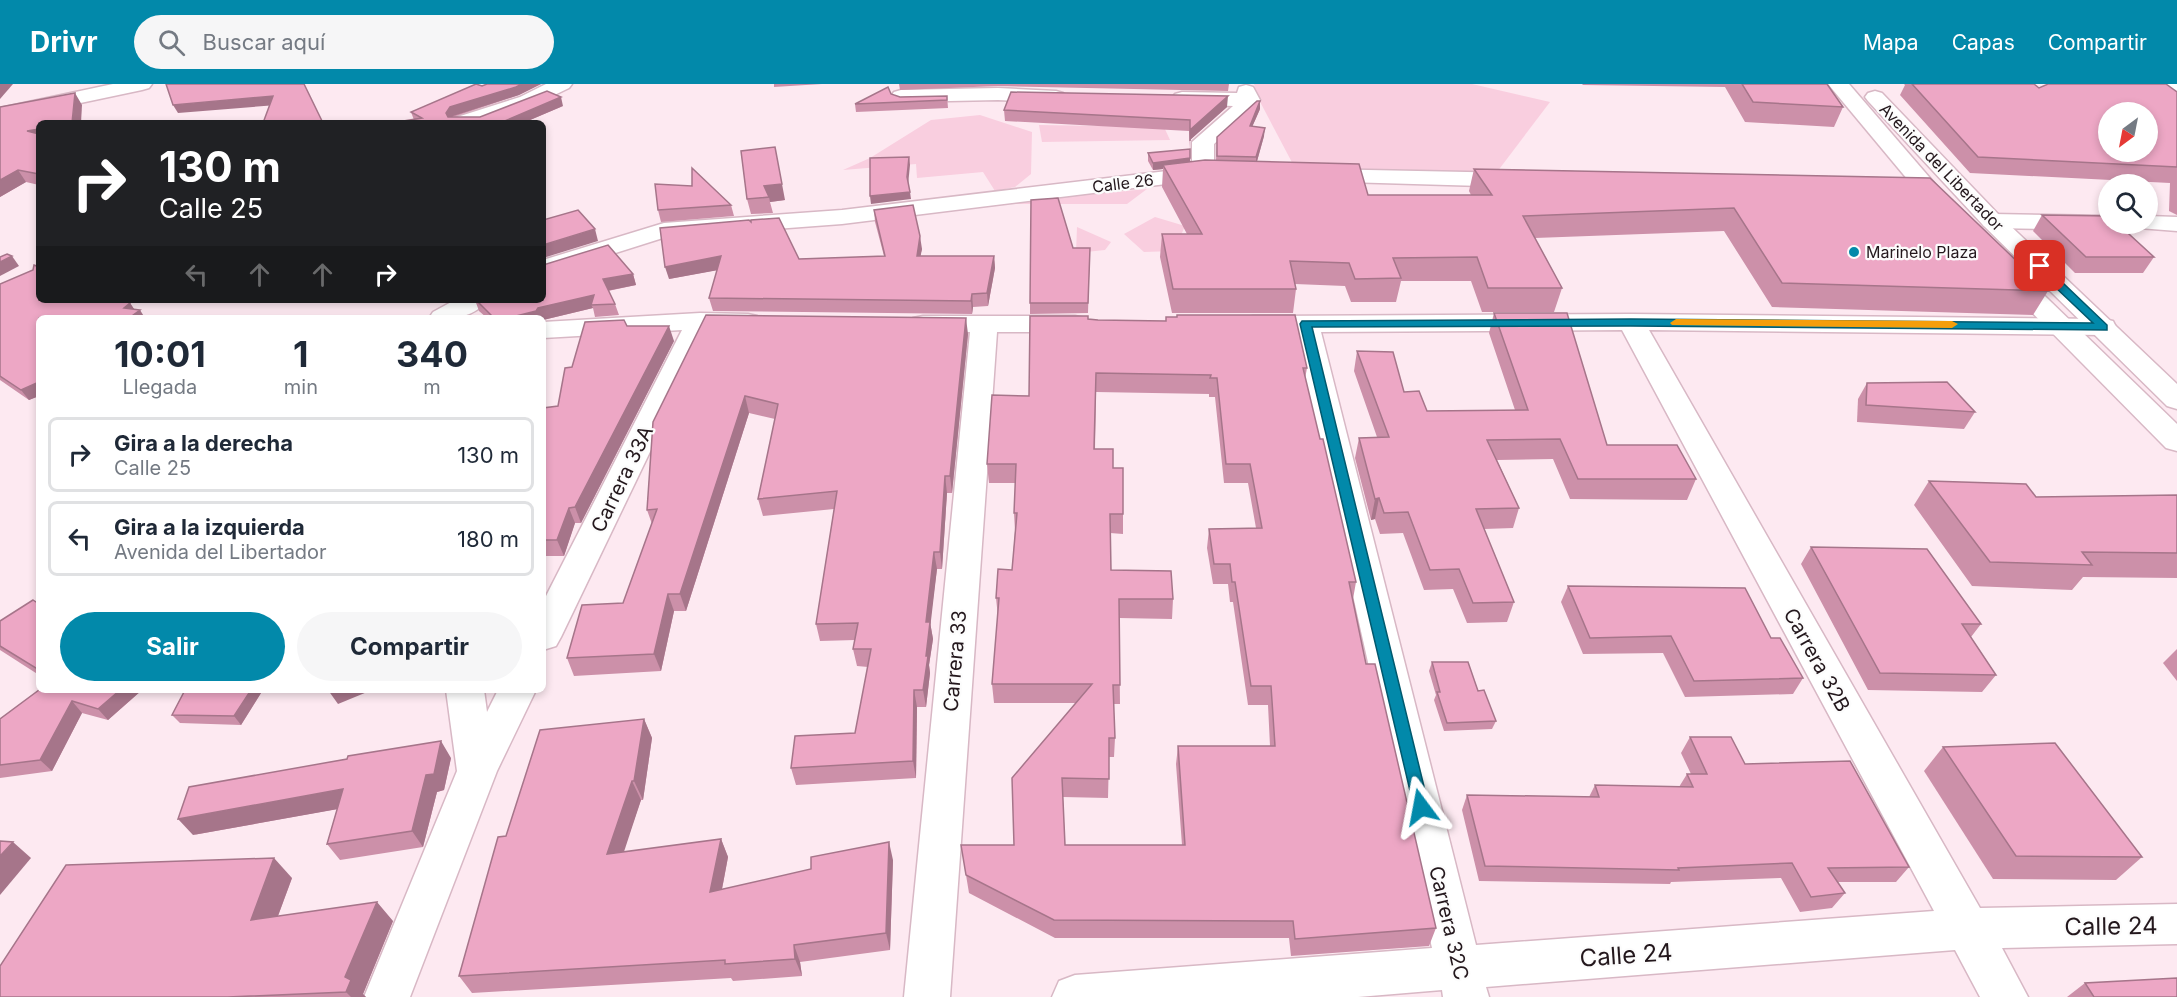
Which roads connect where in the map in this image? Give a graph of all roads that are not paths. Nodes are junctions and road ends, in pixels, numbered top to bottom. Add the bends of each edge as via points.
1 (30, 84) edge
2 (142, 84) edge
3 (562, 84) edge
4 (1838, 84) edge
5 (1863, 84) edge
6 (1246, 92) edge
7 (901, 96) edge
8 (1160, 96) edge
9 (1073, 98) edge
10 (5, 114) edge
11 (471, 120) edge
12 (1203, 173) junction
13 (1226, 174) edge
14 (1298, 175) edge
15 (1535, 181) edge
16 (1992, 221) junction
17 (2098, 223) edge
18 (2158, 223) edge
19 (2177, 224) edge
20 (1960, 225) edge
21 (1993, 258) edge
22 (546, 267) edge
23 (469, 303) edge
24 (447, 315) edge
25 (700, 321) junction
26 (771, 322) edge
27 (1631, 322) junction
28 (901, 324) edge
29 (984, 324) junction
30 (1103, 324) edge
31 (1222, 324) edge
32 (1306, 324) junction
33 (2059, 325) junction
34 (2103, 327) junction
35 (546, 330) edge
36 (2177, 400) edge
37 (2177, 441) edge
38 (546, 631) edge
39 (465, 693) edge
40 (516, 693) edge
41 (477, 771) junction
42 (2177, 924) edge
43 (1966, 929) junction
44 (1463, 982) edge
45 (387, 997) edge
46 (927, 997) edge
47 (1075, 997) edge
48 (2005, 997) edge

1 - 10 street
2 - 10 street
3 - 11 street
4 - 20 street, Avenida del Libertador via 1916,192
5 - 16 street, Avenida del Libertador
6 - 8 street
6 - 12 street via 1203,141
7 - 9 street via 998,94
12 - 13 street, Calle 26
12 - 22 street, Calle 26 via 842,217 664,230
14 - 15 street
16 - 17 street
16 - 34 street, Avenida del Libertador
18 - 19 street
21 - 33 street, Avenida del Libertador
23 - 24 street
25 - 26 street
25 - 35 street
25 - 38 street, Carrera 33A
27 - 32 street
27 - 33 street
27 - 43 street, Carrera 32B
28 - 29 street
29 - 30 street
29 - 46 street, Carrera 33
31 - 32 street
32 - 44 street, Carrera 32C
33 - 34 street
33 - 37 street, Avenida del Libertador
34 - 36 street, Avenida del Libertador
39 - 41 street
40 - 41 street
41 - 45 street
42 - 43 street, Calle 24
43 - 44 street, Calle 24
43 - 48 street, Carrera 32B
44 - 47 street, Calle 24

